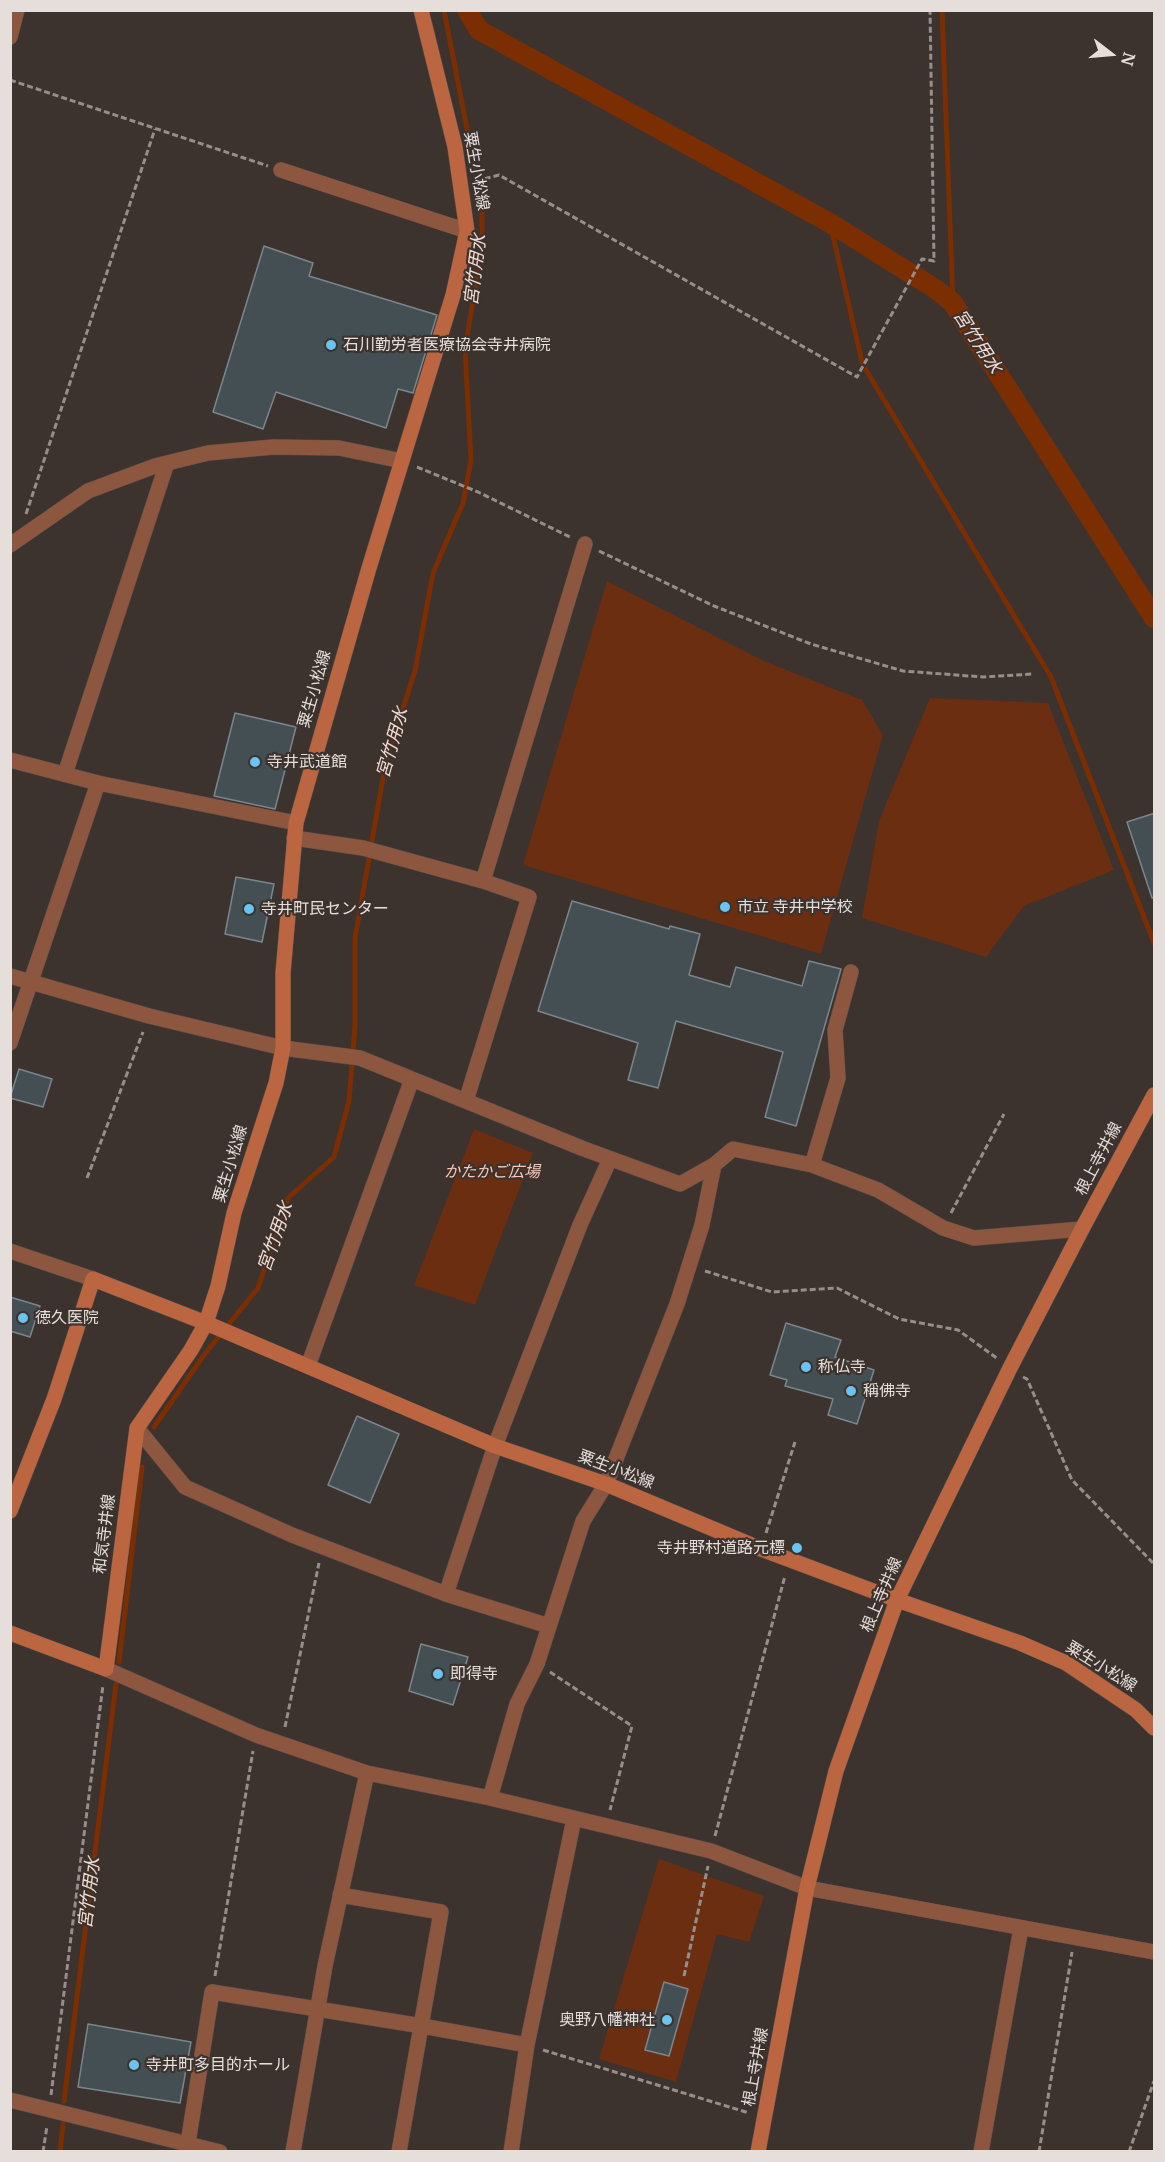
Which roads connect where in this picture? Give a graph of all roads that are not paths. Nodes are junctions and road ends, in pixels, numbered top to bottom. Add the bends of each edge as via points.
1 (17, 10) edge
2 (420, 10) edge
3 (10, 37) edge
4 (281, 170) road end
5 (467, 231) junction
6 (402, 461) junction
7 (167, 463) junction
8 (14, 542) edge
9 (585, 544) road end
10 (10, 760) edge
11 (65, 774) junction
12 (98, 783) junction
13 (295, 830) junction
14 (483, 881) junction
15 (851, 972) dead end
16 (10, 976) edge
17 (31, 981) junction
18 (10, 1043) edge
19 (283, 1048) junction
20 (412, 1079) junction
21 (1155, 1095) edge
22 (466, 1101) junction
23 (610, 1159) junction
24 (714, 1165) junction
25 (812, 1165) junction
26 (1082, 1229) junction
27 (10, 1251) edge
28 (93, 1279) junction
29 (211, 1325) junction
30 (308, 1366) junction
31 (137, 1428) junction
32 (495, 1446) junction
33 (606, 1484) junction
34 (10, 1511) edge
35 (446, 1594) junction
36 (897, 1600) junction
37 (549, 1626) junction
38 (10, 1633) edge
39 (106, 1669) junction
40 (1155, 1728) edge
41 (367, 1773) junction
42 (490, 1798) junction
43 (574, 1819) junction
44 (807, 1888) junction
45 (340, 1895) junction
46 (1021, 1928) junction
47 (1155, 1952) edge
48 (318, 2010) junction
49 (422, 2026) junction
50 (527, 2045) junction
51 (10, 2100) edge
52 (188, 2143) junction
53 (220, 2151) edge
54 (293, 2151) edge
55 (399, 2151) edge
56 (511, 2151) edge
57 (758, 2151) edge
58 (981, 2151) edge

1 - 3 street
2 - 5 main road, 粟生小松線 via 454,147
4 - 5 street
5 - 6 main road, 粟生小松線 via 453,295
6 - 7 street via 339,448 273,447 208,453
6 - 13 main road, 粟生小松線
7 - 8 street via 88,491
7 - 11 street
9 - 14 street
10 - 11 street
11 - 12 street
12 - 13 street
12 - 17 street
13 - 14 street
13 - 19 main road, 粟生小松線 via 283,974
14 - 22 street via 529,897
15 - 25 street via 835,1030 838,1077
16 - 17 street
17 - 18 street
17 - 19 street via 149,1016
19 - 20 street via 360,1059
19 - 29 main road, 粟生小松線 via 276,1083 234,1213
20 - 22 street
20 - 30 street
21 - 26 main road, 根上寺井線
22 - 23 street
23 - 24 street via 680,1184
23 - 32 street
24 - 25 street via 733,1149
24 - 33 street via 702,1225 677,1304
25 - 26 street via 878,1190 943,1228 975,1238
26 - 36 main road, 根上寺井線
27 - 28 street
28 - 29 main road
28 - 34 main road via 54,1399
29 - 30 main road, 粟生小松線
29 - 31 main road, 和気寺井線
30 - 32 main road, 粟生小松線
31 - 35 street via 184,1486 292,1535
31 - 39 main road, 和気寺井線
32 - 33 main road, 粟生小松線
32 - 35 street
33 - 36 main road, 粟生小松線
33 - 37 street via 583,1521
35 - 37 street
36 - 40 main road, 粟生小松線 via 1066,1663 1136,1710
36 - 44 main road, 根上寺井線 via 836,1771
37 - 42 street via 537,1664 517,1704
38 - 39 main road
39 - 41 street via 256,1735
41 - 42 street
41 - 45 street
42 - 43 street
43 - 44 street via 711,1851
43 - 50 street
44 - 46 street
44 - 57 main road, 根上寺井線
45 - 48 street
45 - 49 street via 441,1912
46 - 47 street
46 - 58 street
48 - 49 street
48 - 52 street via 212,1992
48 - 54 street
49 - 50 street
49 - 55 street
50 - 56 street
51 - 52 street
52 - 53 street

